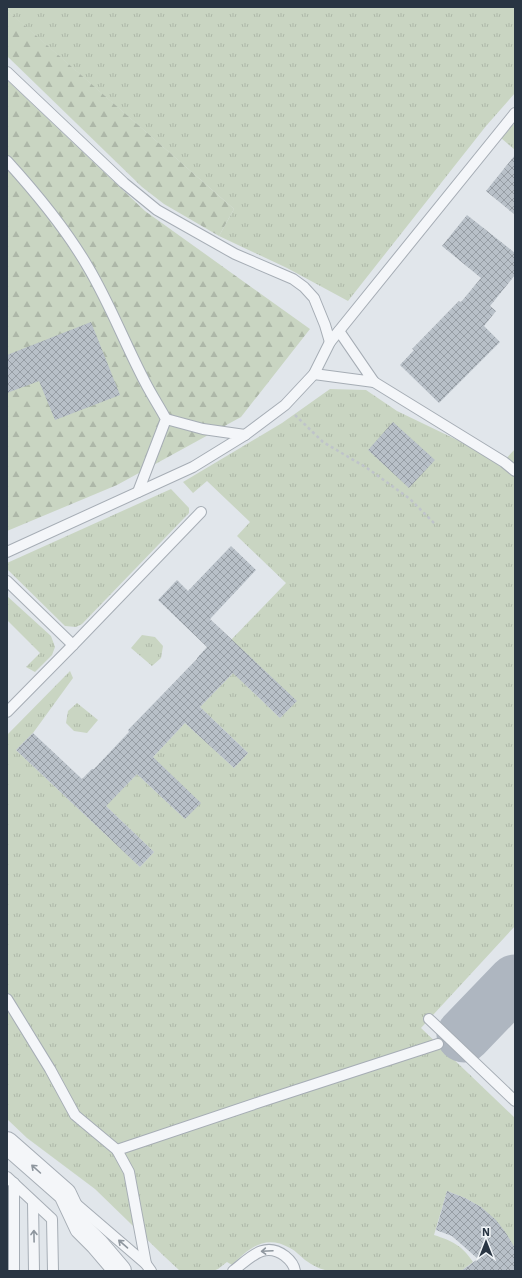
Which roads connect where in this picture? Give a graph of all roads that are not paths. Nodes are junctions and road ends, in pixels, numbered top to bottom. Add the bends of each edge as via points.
1 (7, 72) edge
2 (515, 113) edge
3 (7, 161) edge
4 (339, 331) junction
5 (330, 342) junction
6 (314, 374) junction
7 (374, 382) junction
8 (166, 418) junction
9 (245, 435) junction
10 (515, 471) edge
11 (138, 492) junction
12 (201, 512) dead end
13 (7, 552) edge
14 (7, 581) edge
15 (74, 645) junction
16 (7, 712) edge
17 (7, 999) edge
18 (430, 1019) dead end
19 (438, 1044) dead end
20 (515, 1101) edge
21 (7, 1143) edge
22 (117, 1150) junction
23 (10, 1180) edge
24 (65, 1194) junction
25 (33, 1202) junction
26 (7, 1265) edge
27 (149, 1268) edge
28 (14, 1271) edge
29 (34, 1271) edge
30 (53, 1271) edge
31 (120, 1271) edge
32 (233, 1271) edge
33 (295, 1271) edge

1 - 5 lane via 124,183 157,210 235,254 293,279 304,287 314,298
2 - 4 lane
3 - 8 lane via 66,233 88,266 145,382
4 - 5 lane
4 - 7 lane
5 - 6 lane
6 - 7 lane
6 - 9 lane via 285,405
7 - 10 lane
8 - 9 lane via 203,429
8 - 11 lane
9 - 11 lane via 194,466
11 - 13 lane
12 - 15 lane
14 - 15 lane
15 - 16 lane
17 - 22 lane via 76,1115
18 - 20 lane
19 - 22 lane
24 -> 21 street
22 - 27 lane via 129,1172
23 - 25 lane
23 - 28 lane
27 -> 24 lane
24 - 31 street via 81,1228
29 -> 25 lane
25 - 30 lane via 52,1219
26 - 28 lane
33 -> 32 lane via 291,1260 276,1250 267,1249 252,1255

